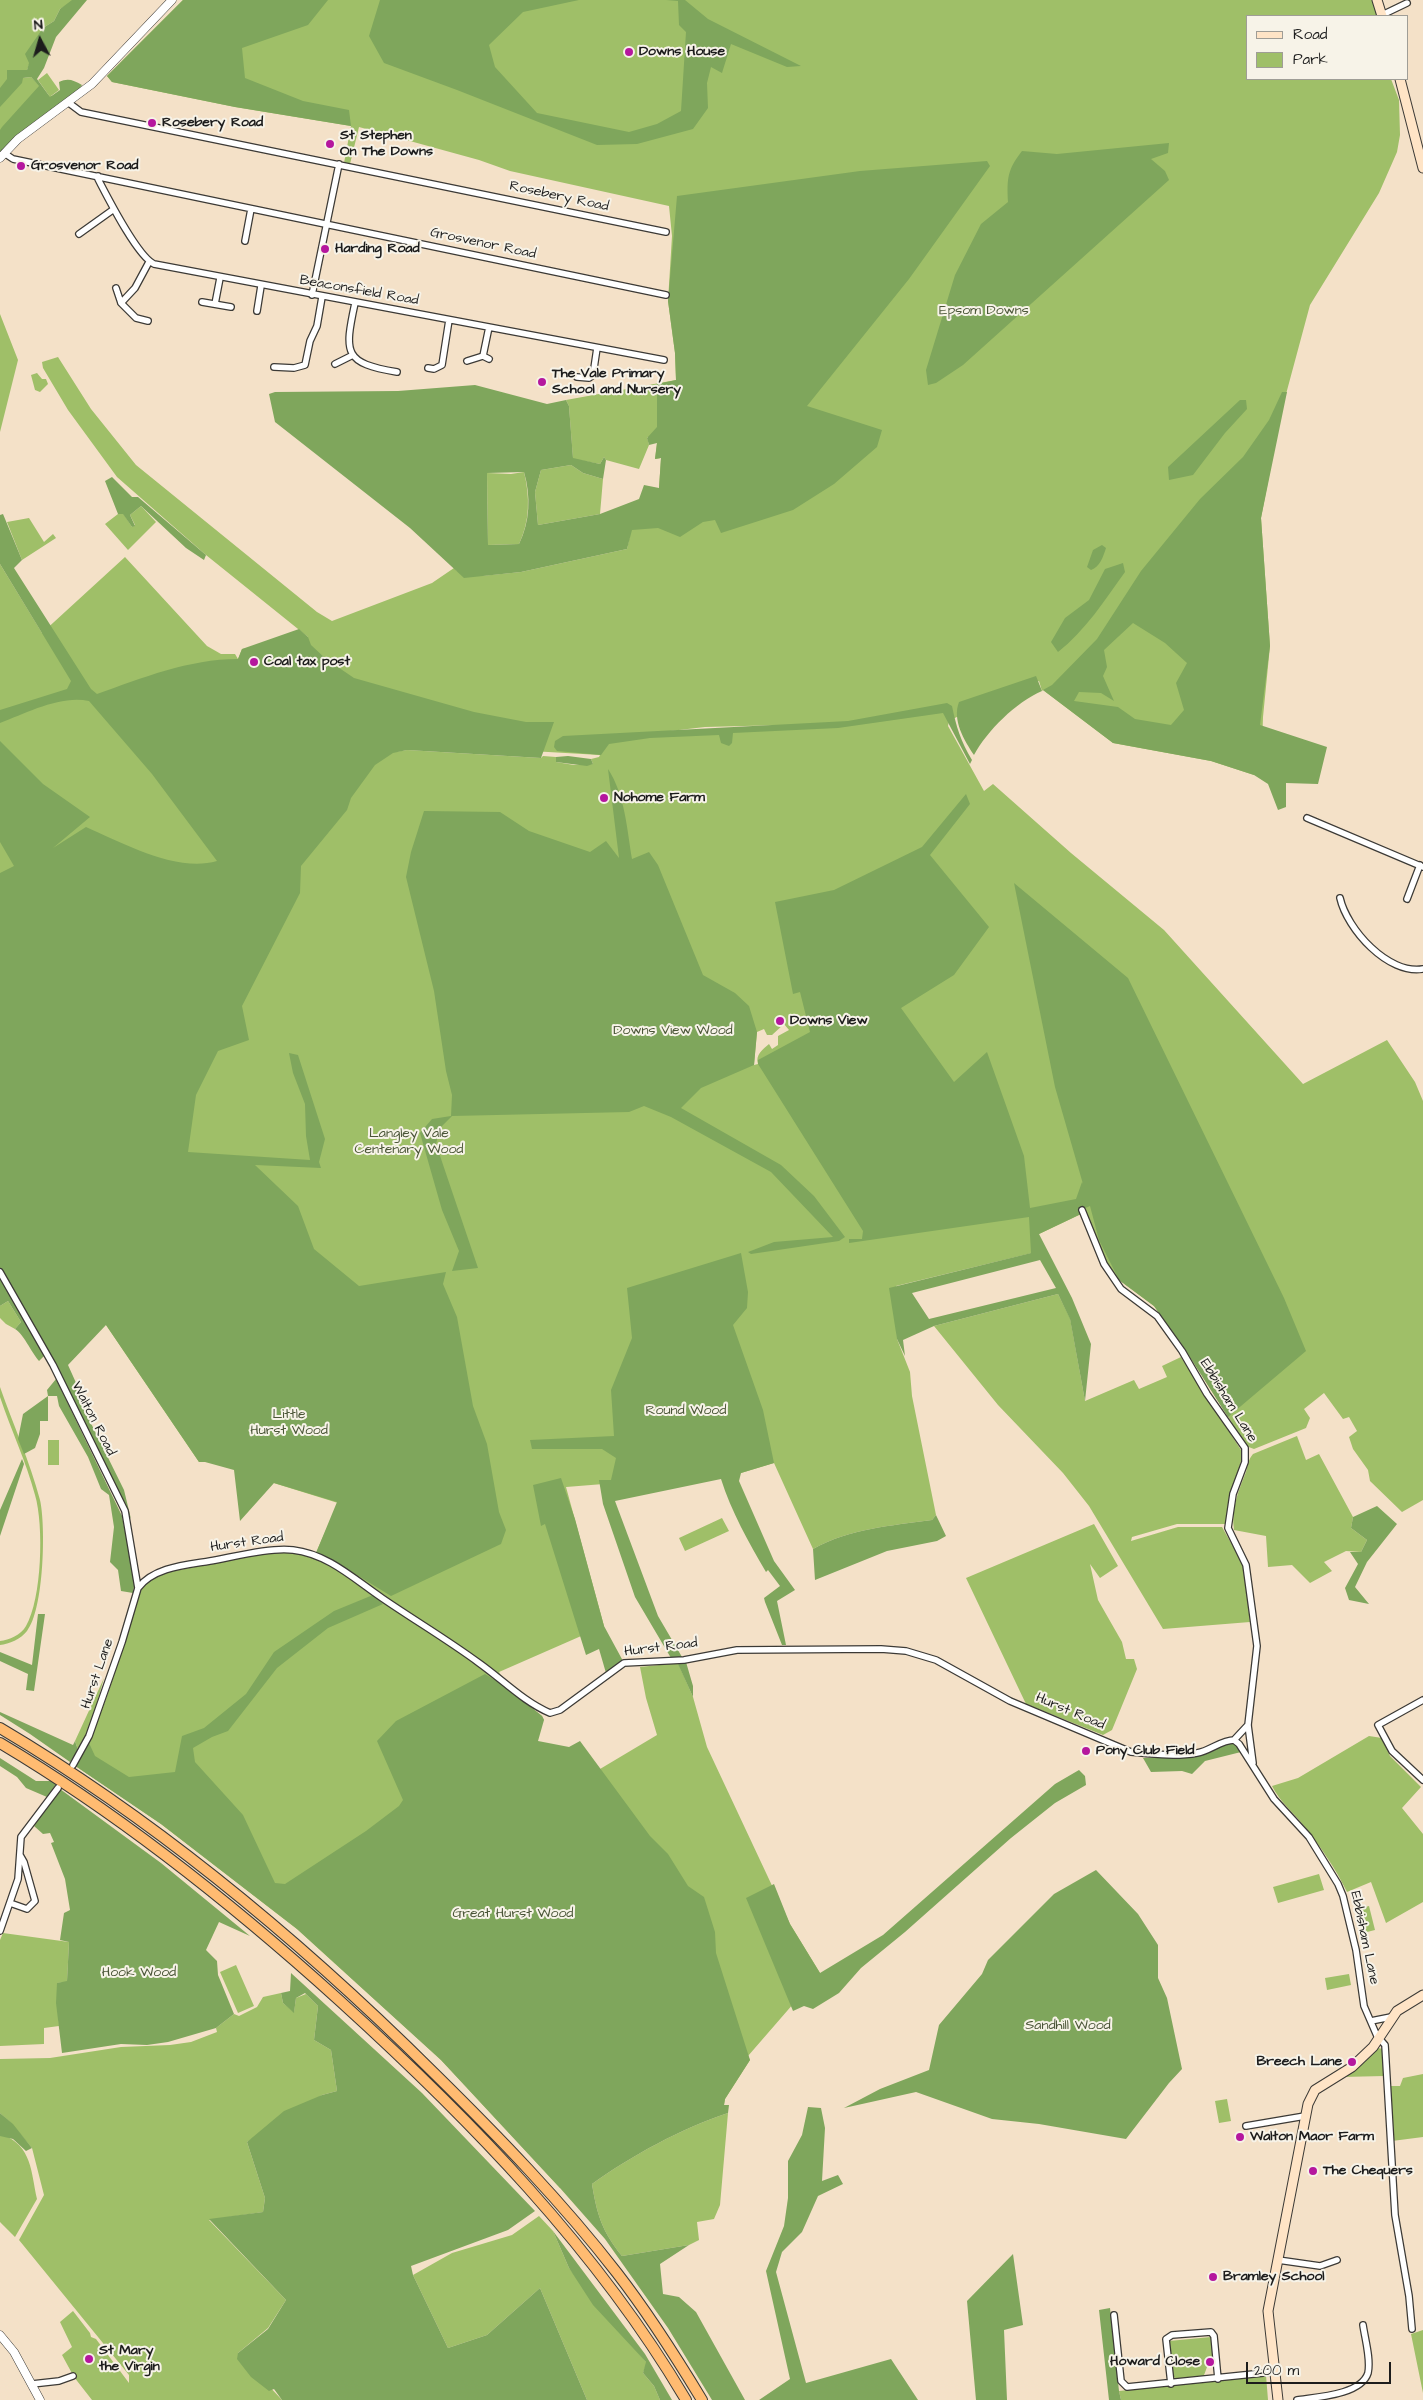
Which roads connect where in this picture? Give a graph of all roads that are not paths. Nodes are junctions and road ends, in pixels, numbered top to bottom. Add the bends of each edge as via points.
1 (172, 0) edge
2 (1377, 0) edge
3 (1407, 3) dead end
4 (1382, 15) edge
5 (1384, 15) edge
6 (1400, 80) edge
7 (69, 103) junction
8 (1420, 140) edge
9 (2, 155) edge
10 (338, 164) junction
11 (1423, 168) edge
12 (98, 176) junction
13 (114, 209) junction
14 (251, 209) junction
15 (326, 224) junction
16 (666, 232) dead end
17 (79, 234) dead end
18 (245, 241) dead end
19 (149, 262) junction
20 (220, 278) junction
21 (262, 286) junction
22 (116, 288) dead end
23 (312, 295) junction
24 (666, 295) dead end
25 (322, 297) junction
26 (202, 302) dead end
27 (121, 303) junction
28 (355, 303) junction
29 (215, 304) junction
30 (231, 307) dead end
31 (257, 312) dead end
32 (449, 320) junction
33 (148, 321) dead end
34 (489, 328) junction
35 (596, 348) junction
36 (353, 355) junction
37 (483, 356) junction
38 (489, 360) dead end
39 (664, 360) dead end
40 (467, 361) dead end
41 (335, 364) dead end
42 (274, 367) dead end
43 (428, 368) dead end
44 (397, 372) dead end
45 (577, 377) dead end
46 (1307, 818) dead end
47 (1421, 866) edge
48 (1340, 898) dead end
49 (1407, 899) dead end
50 (1423, 969) edge
51 (1082, 1210) dead end
52 (0, 1272) edge
53 (137, 1571) junction
54 (150, 1576) junction
55 (138, 1588) junction
56 (1423, 1700) edge
57 (1248, 1725) junction
58 (0, 1728) edge
59 (1248, 1737) junction
60 (1234, 1740) junction
61 (0, 1742) edge
62 (1239, 1744) junction
63 (73, 1765) dead end
64 (1254, 1767) junction
65 (1423, 1780) edge
66 (58, 1788) dead end
67 (20, 1855) junction
68 (10, 1903) junction
69 (0, 1931) edge
70 (1423, 1995) edge
71 (1392, 2017) junction
72 (1371, 2021) junction
73 (1380, 2039) junction
74 (1305, 2116) junction
75 (1246, 2126) dead end
76 (1278, 2260) junction
77 (1337, 2260) dead end
78 (1114, 2315) dead end
79 (1363, 2325) dead end
80 (1412, 2329) dead end
81 (0, 2335) edge
82 (1273, 2372) junction
83 (72, 2376) dead end
84 (1218, 2379) junction
85 (32, 2384) junction
86 (1171, 2384) junction
87 (40, 2400) edge
88 (686, 2400) edge
89 (702, 2400) edge
90 (1278, 2400) edge
91 (1297, 2400) edge

1 - 7 street via 103,74
2 - 4 main road
3 - 5 street
6 - 8 main road
7 - 9 street via 18,139
7 - 10 street, Rosebery Road via 81,112
8 - 11 main road
9 - 12 street, Grosvenor Road
10 - 15 street
10 - 16 street, Rosebery Road
12 - 13 street
12 - 14 street, Grosvenor Road
13 - 17 street
13 - 19 street
14 - 15 street, Grosvenor Road
14 - 18 street
15 - 23 street
15 - 24 street, Grosvenor Road
19 - 20 street, Beaconsfield Road
19 - 27 street via 135,288
20 - 21 street, Beaconsfield Road
20 - 29 street
21 - 23 street, Beaconsfield Road
21 - 31 street
22 - 27 street
23 - 25 street, Beaconsfield Road
25 - 28 street, Beaconsfield Road
25 - 42 street via 305,365
26 - 29 street
27 - 33 street via 136,318
28 - 32 street, Beaconsfield Road
28 - 36 street via 349,341
29 - 30 street
32 - 34 street, Beaconsfield Road
32 - 43 street via 442,365
34 - 35 street, Beaconsfield Road
34 - 37 street
35 - 39 street, Beaconsfield Road
35 - 45 street via 593,375
36 - 41 street
36 - 44 street via 364,366
37 - 38 street
37 - 40 street
46 - 47 street
47 - 49 street
48 - 50 street via 1346,915 1364,940 1389,963 1407,970
51 - 57 street, Ebbisham Lane via 1104,1264 1121,1290 1157,1316 1245,1448 1246,1462 1233,1494 1228,1528 1246,1565 1257,1646
52 - 53 street, Walton Road via 53,1365 125,1511
53 - 54 street via 142,1576
53 - 55 street, Walton Road
54 - 55 street, Hurst Road
54 - 60 street, Hurst Road via 183,1566 250,1554 292,1550 311,1554 336,1565 446,1639 534,1706 550,1713 560,1710 624,1663 684,1660 738,1650 881,1649 906,1651 936,1660 1010,1701 1131,1752 1198,1753
55 - 63 street, Hurst Lane via 89,1736
56 - 65 street via 1378,1725 1392,1751
57 - 59 street, Ebbisham Lane
57 - 60 street
58 - 89 highway via 127,1810 294,1942 374,2014 472,2110 581,2230 617,2273
59 - 62 street
59 - 64 street, Ebbisham Lane
60 - 62 street, Ebbisham Lane
61 - 88 highway via 121,1821 288,1954 388,2045 463,2119 606,2281
62 - 64 street, Ebbisham Lane
64 - 72 street, Ebbisham Lane via 1274,1799 1309,1837 1344,1896 1364,2006
66 - 67 street via 21,1837
67 - 68 street via 18,1878
67 - 68 street via 35,1901 27,1909
68 - 69 street
70 - 71 main road
71 - 72 street
71 - 73 main road
72 - 73 street, Ebbisham Lane
73 - 74 main road via 1352,2067 1316,2090
73 - 80 street via 1385,2045 1395,2220
74 - 75 street
74 - 76 main road
76 - 77 street via 1320,2266
76 - 82 main road via 1268,2311
78 - 86 street via 1124,2386
79 - 91 street via 1368,2373 1363,2382 1344,2392
81 - 85 street
82 - 84 street
82 - 90 main road
83 - 85 street
84 - 86 street
84 - 86 street via 1211,2332 1172,2335 1166,2339
85 - 87 street

